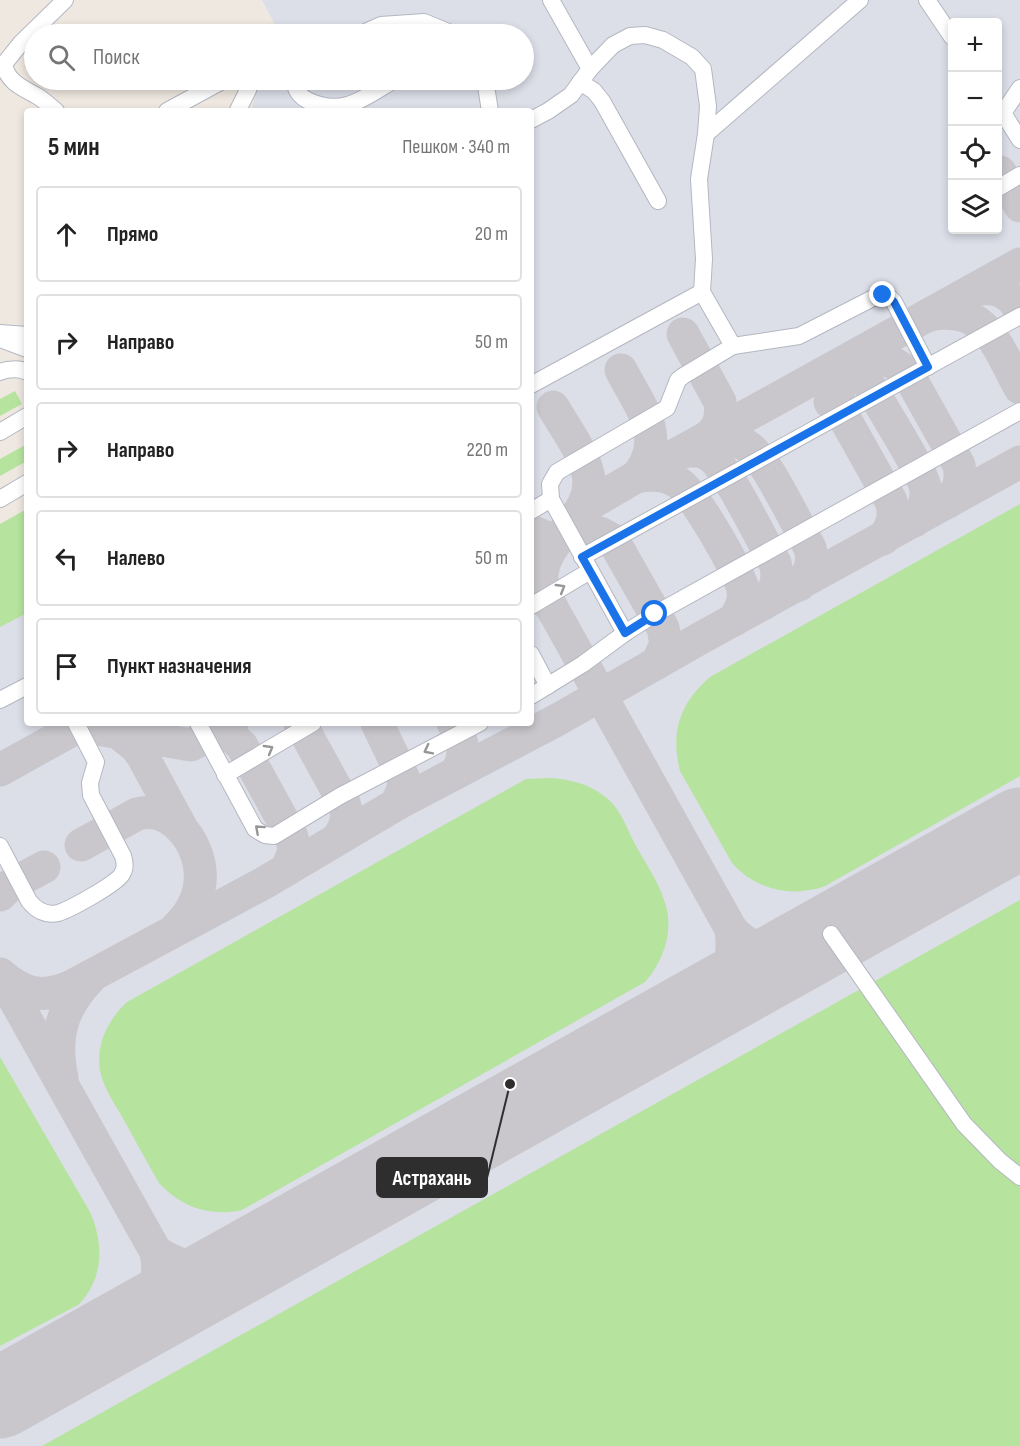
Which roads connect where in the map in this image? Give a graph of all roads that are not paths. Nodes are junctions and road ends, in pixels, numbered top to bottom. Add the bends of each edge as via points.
1 (65, 0) edge
2 (550, 0) edge
3 (860, 0) edge
4 (927, 0) edge
5 (40, 24) edge
6 (395, 24) edge
7 (429, 24) edge
8 (948, 31) edge
9 (24, 40) edge
10 (585, 75) junction
11 (1020, 88) edge
12 (24, 90) edge
13 (25, 90) edge
14 (206, 90) edge
15 (248, 90) edge
16 (297, 90) edge
17 (377, 90) edge
18 (487, 90) edge
19 (52, 108) edge
20 (173, 108) edge
21 (239, 108) edge
22 (326, 108) edge
23 (326, 108) edge
24 (342, 108) edge
25 (342, 108) edge
26 (490, 108) edge
27 (1002, 111) edge
28 (534, 118) edge
29 (1002, 119) edge
30 (706, 134) junction
31 (1020, 140) edge
32 (1020, 175) edge
33 (1002, 186) edge
34 (658, 201) dead end
35 (702, 292) junction
36 (1020, 316) edge
37 (0, 333) edge
38 (24, 335) edge
39 (0, 339) edge
40 (733, 345) junction
41 (24, 348) edge
42 (928, 367) junction
43 (0, 372) edge
44 (24, 372) edge
45 (534, 383) edge
46 (1020, 411) edge
47 (24, 418) edge
48 (0, 432) edge
49 (24, 485) edge
50 (0, 499) edge
51 (551, 499) junction
52 (534, 509) edge
53 (586, 564) junction
54 (534, 604) edge
55 (625, 633) junction
56 (534, 660) edge
57 (548, 686) junction
58 (24, 688) edge
59 (534, 694) edge
60 (0, 700) edge
61 (78, 726) edge
62 (200, 726) edge
63 (308, 726) edge
64 (474, 726) edge
65 (225, 775) junction
66 (0, 846) edge
67 (831, 934) dead end
68 (1020, 1178) edge

1 - 5 street
2 - 10 street
3 - 30 street
4 - 8 street
6 - 7 street
9 - 12 street via 4,64 5,73
10 - 28 street via 571,95
10 - 30 street via 613,45 630,36 663,40 704,69
10 - 34 street
11 - 27 street
13 - 19 street
14 - 20 street
15 - 21 street
16 - 23 street via 305,99
17 - 24 street
18 - 26 street
22 - 25 street
29 - 31 street
30 - 35 street via 699,179
32 - 33 street
35 - 40 street
35 - 45 street
36 - 42 street
37 - 38 street
39 - 41 street
40 - 42 street via 799,336 877,296 888,296
40 - 51 street via 678,380 668,408 557,472 550,484
42 - 53 street
43 - 44 street
46 - 55 street
47 - 48 street
49 - 50 street
51 - 52 street
51 - 53 street
54 -> 53 street
53 - 55 street
55 - 57 street
56 - 57 street
57 - 59 street
58 - 60 street
61 - 66 street via 96,762 91,795 123,856 122,874 112,885 58,913 43,912 29,901
62 - 65 street
65 -> 63 street
64 -> 65 street via 274,836 255,829
67 - 68 street via 964,1124

